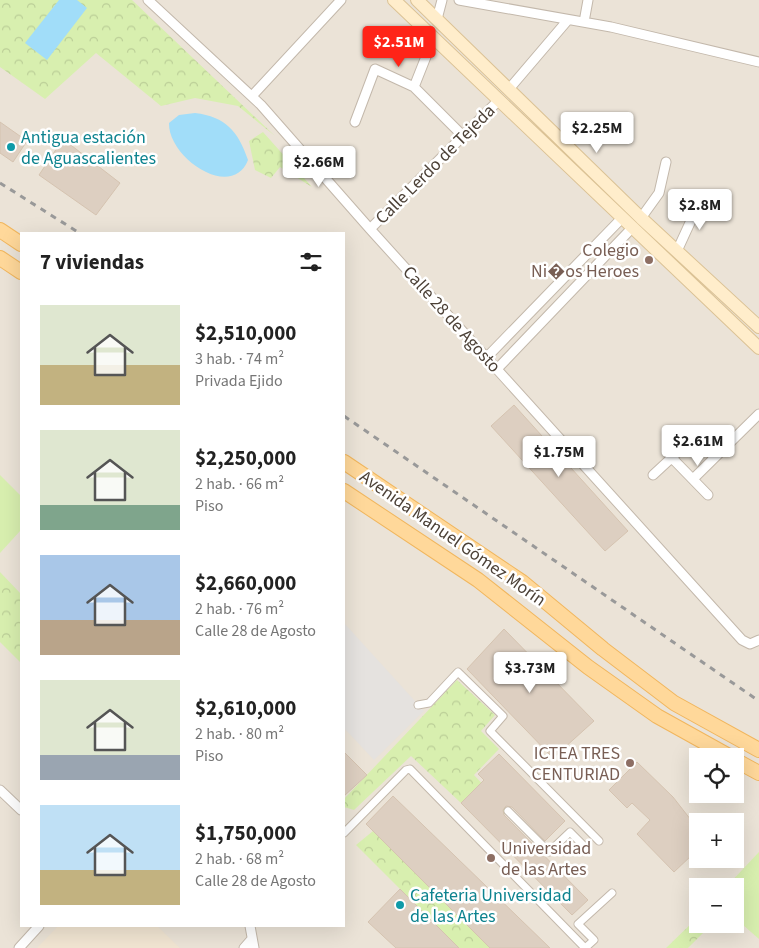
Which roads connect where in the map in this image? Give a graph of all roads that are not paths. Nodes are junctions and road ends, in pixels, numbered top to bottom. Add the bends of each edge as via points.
1 (148, 0) edge
2 (341, 0) edge
3 (394, 0) edge
4 (417, 0) edge
5 (442, 0) edge
6 (459, 0) edge
7 (588, 0) edge
8 (437, 19) junction
9 (567, 20) junction
10 (584, 22) junction
11 (433, 39) junction
12 (759, 62) edge
13 (414, 87) junction
14 (509, 89) junction
15 (252, 96) junction
16 (499, 100) junction
17 (355, 122) dead end
18 (463, 136) junction
19 (666, 162) dead end
20 (694, 214) dead end
21 (622, 218) junction
22 (642, 218) junction
23 (632, 228) junction
24 (370, 229) junction
25 (0, 230) edge
26 (20, 243) edge
27 (677, 251) junction
28 (0, 258) edge
29 (20, 271) edge
30 (759, 327) edge
31 (759, 348) edge
32 (487, 357) junction
33 (498, 369) junction
34 (759, 414) edge
35 (715, 457) junction
36 (671, 458) junction
37 (345, 463) edge
38 (653, 475) dead end
39 (693, 479) junction
40 (345, 492) edge
41 (708, 494) dead end
42 (755, 642) edge
43 (418, 705) dead end
44 (714, 748) edge
45 (759, 750) edge
46 (744, 765) edge
47 (759, 773) edge
48 (0, 790) edge
49 (20, 809) edge
50 (508, 811) dead end
51 (345, 832) edge
52 (598, 841) dead end
53 (583, 844) dead end
54 (612, 894) dead end
55 (38, 927) edge
56 (250, 927) edge
57 (252, 944) edge
58 (19, 948) edge
59 (244, 948) edge

1 - 15 street, Calle 28 de Agosto
2 - 15 street
3 - 11 main road
4 - 8 main road
5 - 8 street
6 - 9 street
7 - 10 street
8 - 14 main road
9 - 10 street
9 - 14 street, Calle Lerdo de Tejeda
10 - 12 street
11 - 13 street
11 - 16 main road
13 - 17 street via 375,69
13 - 18 street
14 - 22 main road
15 - 24 street, Calle 28 de Agosto
16 - 18 street, Calle Lerdo de Tejeda
16 - 21 main road
18 - 24 street, Calle Lerdo de Tejeda
19 - 22 street via 659,193
20 - 27 street
21 - 23 main road
21 - 32 street
22 - 27 main road
23 - 31 main road
23 - 33 street
24 - 32 street, Calle 28 de Agosto
25 - 26 main road
27 - 30 main road
28 - 29 main road
32 - 33 street, Calle 28 de Agosto
33 - 42 street, Calle 28 de Agosto via 742,640
34 - 35 street
35 - 36 street via 693,438
35 - 39 street
36 - 38 street
36 - 39 street
37 - 45 main road, Avenida Manuel Gómez Morín via 522,582 674,703
39 - 41 street
40 - 44 main road, Avenida Manuel Gómez Morín via 478,580 656,716
43 - 52 street via 429,703 458,672 503,716 490,732
46 - 47 main road
48 - 49 street
50 - 53 street via 548,852 570,832
51 - 54 street via 410,769 585,948 594,940 578,924
55 - 58 street
56 - 57 street
57 - 59 street

